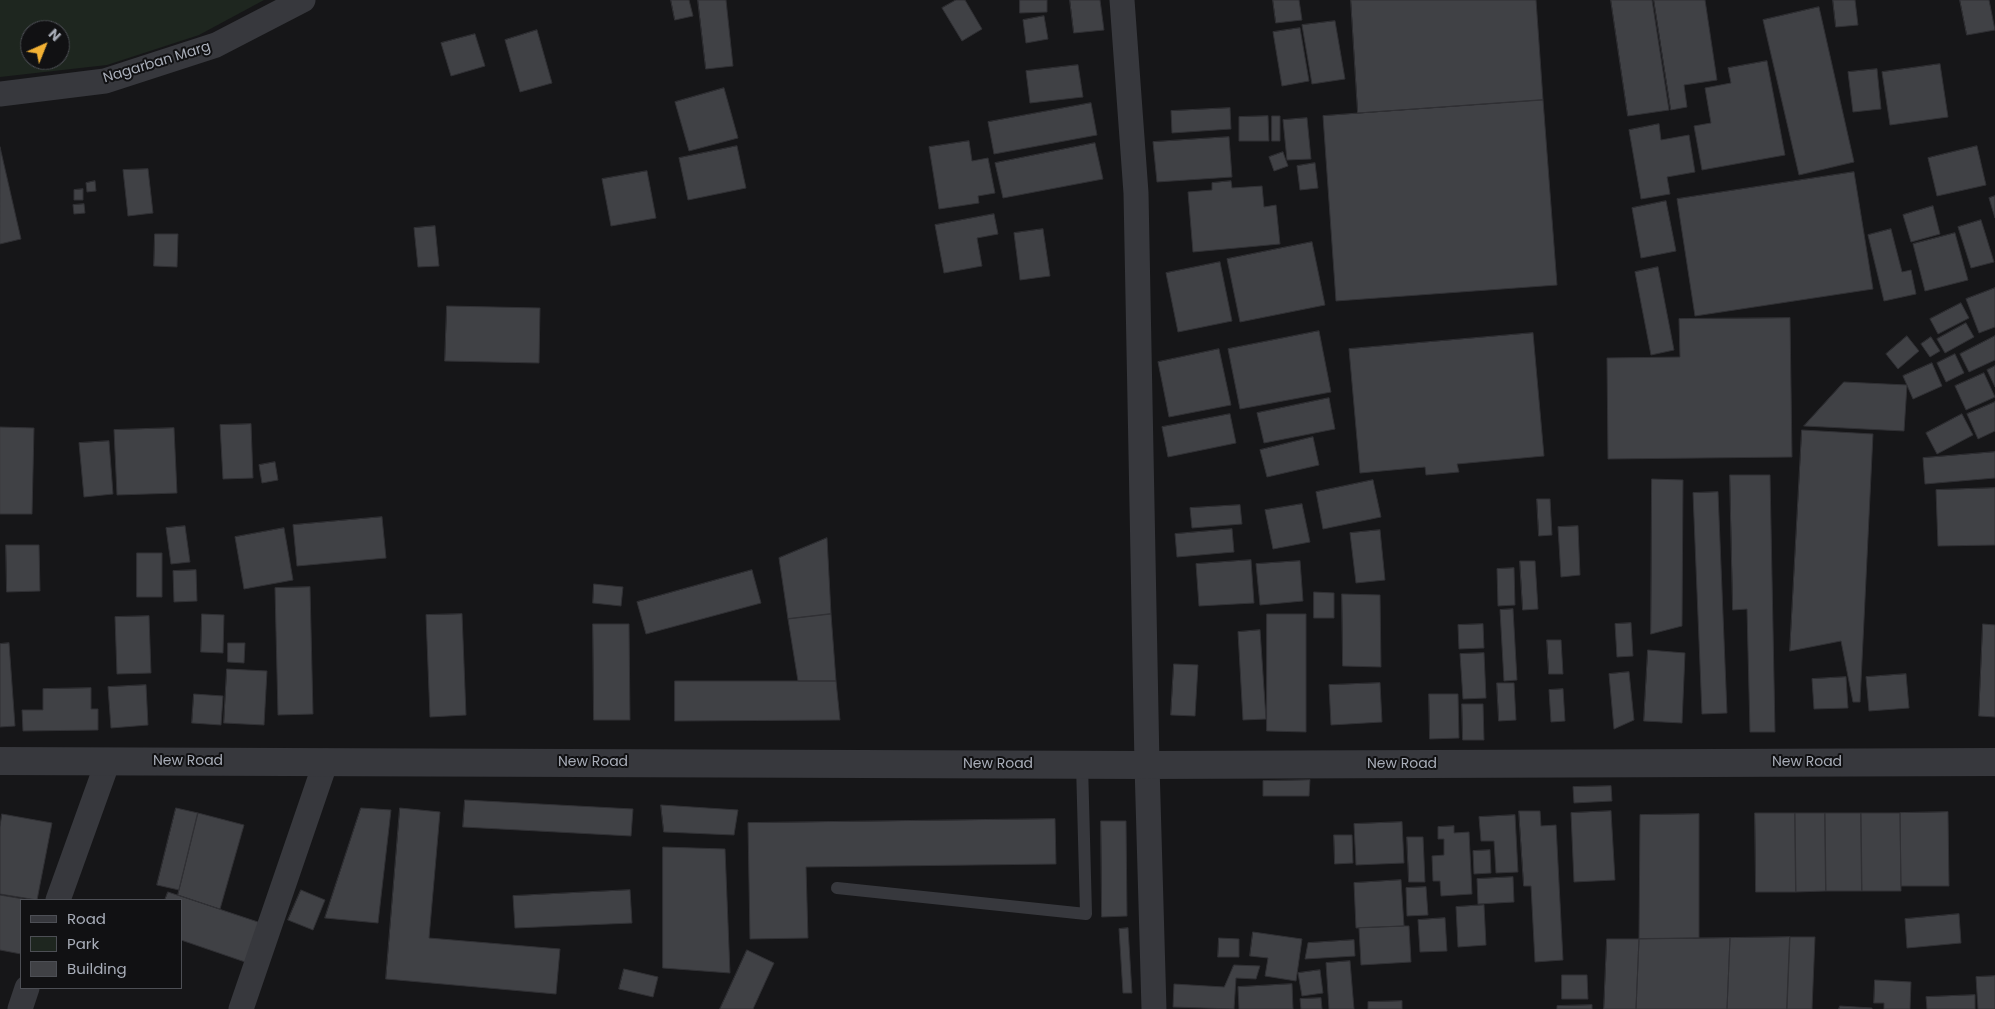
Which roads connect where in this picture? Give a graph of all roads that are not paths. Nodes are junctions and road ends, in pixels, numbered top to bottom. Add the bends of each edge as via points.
1 (303, 0) edge
2 (1122, 0) edge
3 (0, 94) edge
4 (0, 761) edge
5 (108, 761) junction
6 (326, 762) junction
7 (1995, 762) edge
8 (1082, 764) junction
9 (1147, 765) junction
10 (837, 888) dead end
11 (58, 899) edge
12 (27, 989) edge
13 (20, 1009) edge
14 (240, 1009) edge
15 (1154, 1009) edge

1 - 3 street, Nagarban Marg via 216,45 105,81
2 - 9 street via 1136,193
4 - 5 street, New Road
5 - 6 street, New Road
5 - 11 street
6 - 8 street, New Road
6 - 14 street
7 - 9 street, New Road
8 - 9 street, New Road
8 - 10 lane via 1086,914
9 - 15 street
12 - 13 street

